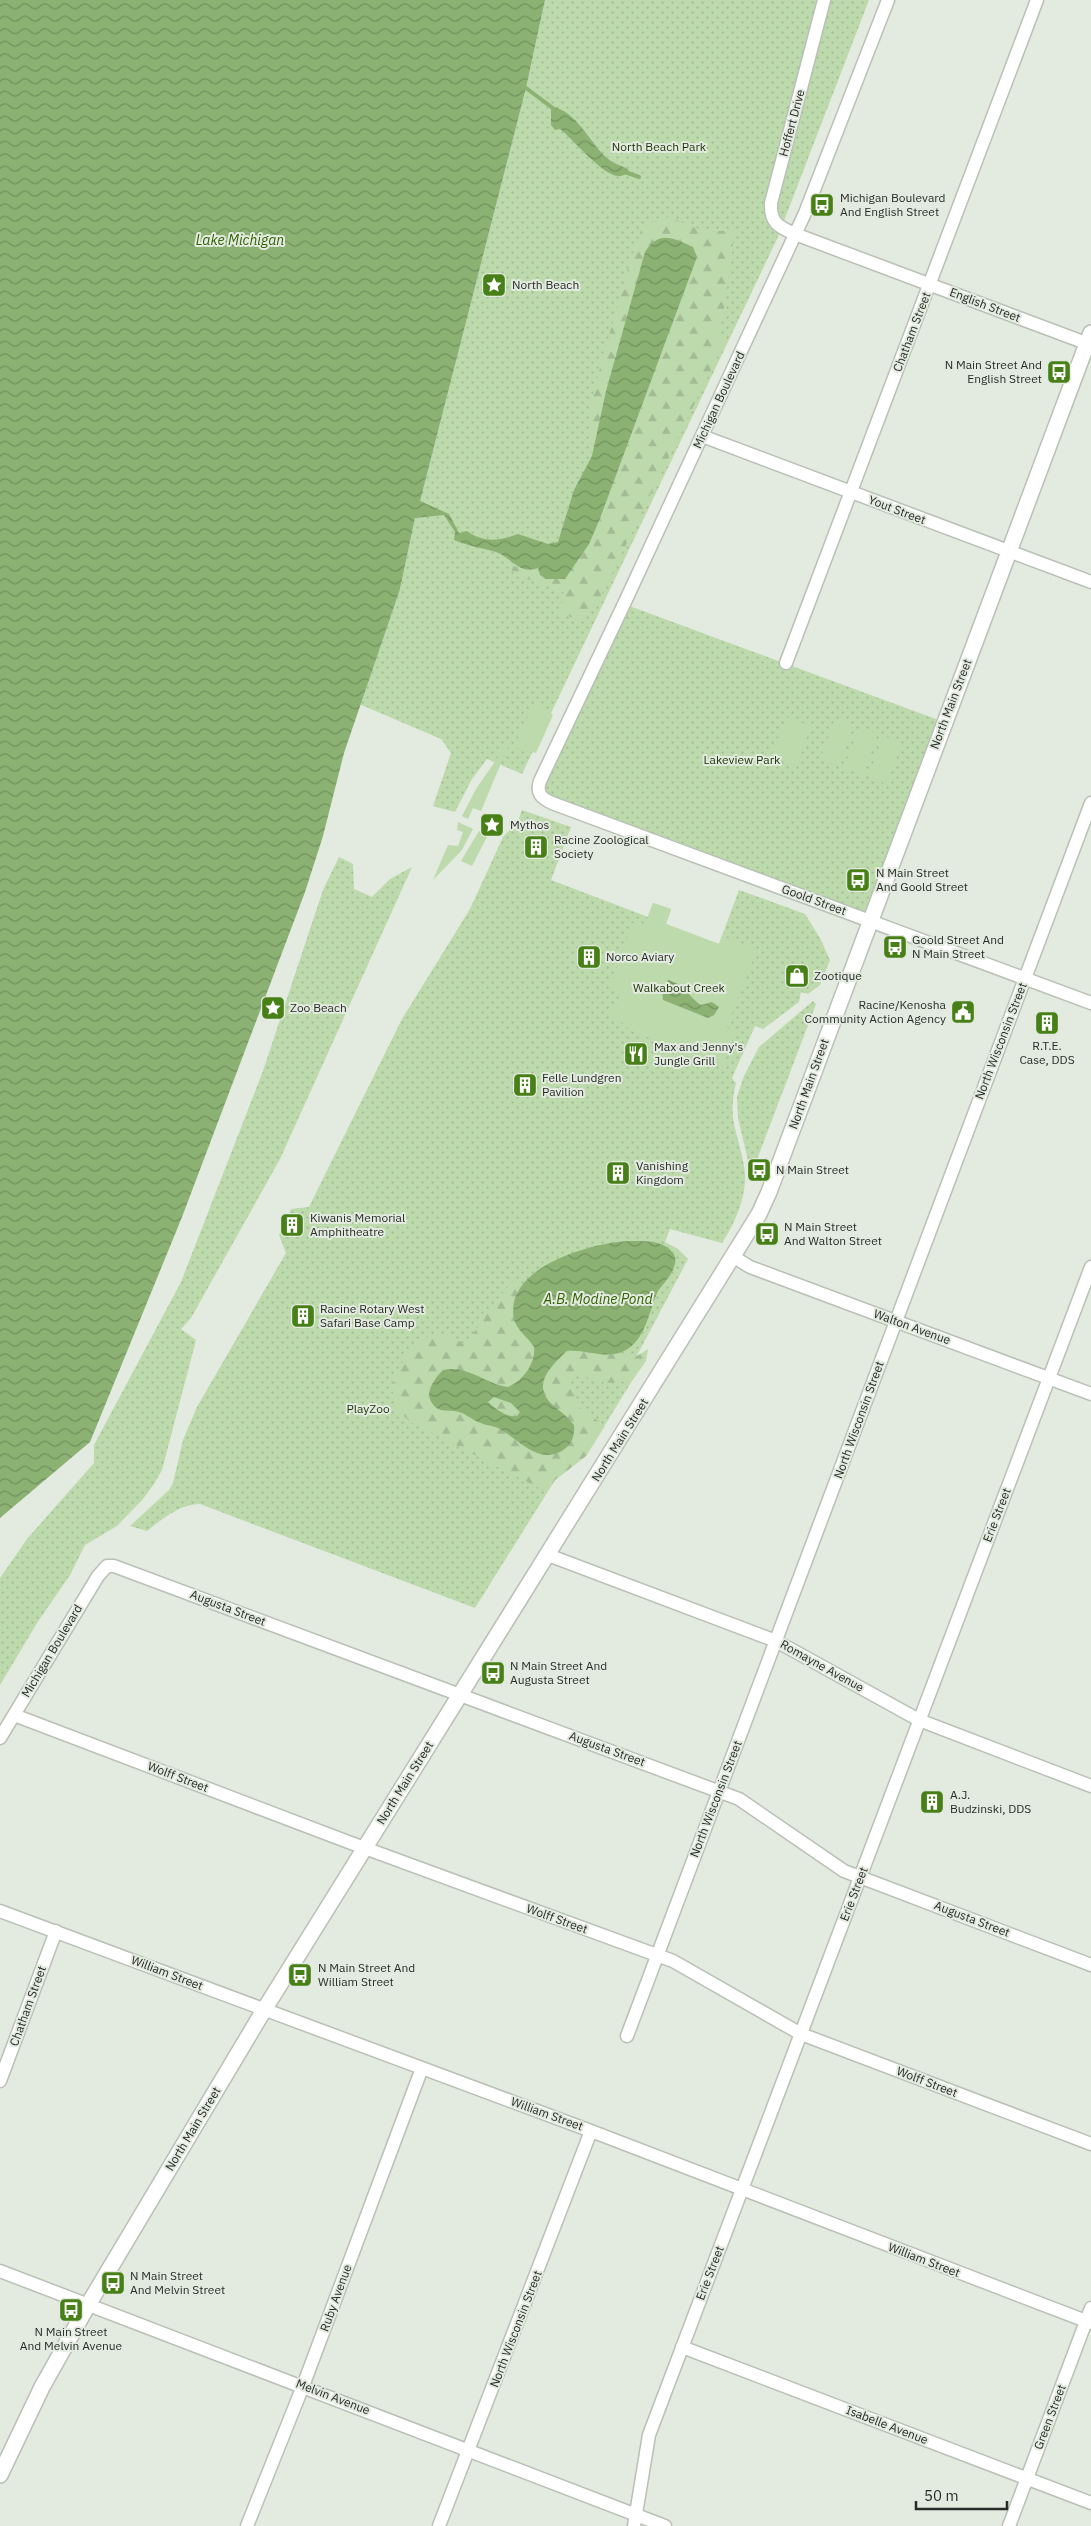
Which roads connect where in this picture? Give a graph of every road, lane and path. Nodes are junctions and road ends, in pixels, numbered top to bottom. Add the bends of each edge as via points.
1 (824, 0) edge
2 (888, 0) edge
3 (1037, 0) edge
4 (795, 234) junction
5 (930, 285) junction
6 (1090, 340) edge
7 (702, 436) junction
8 (851, 493) junction
9 (1008, 552) junction
10 (1091, 582) edge
11 (786, 663) dead end
12 (539, 794) joint
13 (1091, 803) edge
14 (870, 921) junction
15 (1025, 978) junction
16 (1091, 1003) edge
17 (734, 1257) junction
18 (1091, 1267) edge
19 (895, 1321) junction
20 (1049, 1378) junction
21 (1091, 1394) edge
22 (548, 1555) junction
23 (108, 1566) joint
24 (776, 1641) junction
25 (460, 1695) junction
26 (14, 1715) junction
27 (920, 1720) junction
28 (0, 1738) edge
29 (1091, 1786) edge
30 (720, 1791) junction
31 (365, 1848) junction
32 (860, 1877) junction
33 (0, 1911) edge
34 (56, 1931) junction
35 (657, 1955) junction
36 (1091, 1965) edge
37 (264, 2010) junction
38 (801, 2034) junction
39 (626, 2036) dead end
40 (422, 2068) junction
41 (0, 2081) edge
42 (591, 2131) junction
43 (1091, 2144) edge
44 (742, 2190) junction
45 (0, 2271) edge
46 (88, 2304) junction
47 (1091, 2308) edge
48 (1088, 2322) edge
49 (682, 2347) junction
50 (303, 2386) junction
51 (470, 2450) junction
52 (0, 2476) edge
53 (1027, 2478) junction
54 (1091, 2503) edge
55 (635, 2520) edge
56 (247, 2526) edge
57 (439, 2526) edge
58 (665, 2526) edge
59 (1009, 2526) edge

1 - 4 street, Hoffert Drive via 771,202 771,218
2 - 4 street, Michigan Boulevard
3 - 5 street, Chatham Street
4 - 5 street, English Street
4 - 7 street, Michigan Boulevard
5 - 6 street, English Street
5 - 8 street, Chatham Street
6 - 9 main road, North Main Street
7 - 8 street, Yout Street
7 - 12 street, Michigan Boulevard via 540,781
8 - 9 street, Yout Street
8 - 11 street, Chatham Street
9 - 10 street, Yout Street
9 - 14 main road, North Main Street
12 - 14 street, Goold Street via 552,803
13 - 15 street, North Wisconsin Street
14 - 15 street, Goold Street
14 - 17 main road, North Main Street via 769,1192
15 - 16 street, Goold Street
15 - 19 street, North Wisconsin Street
17 - 19 street, Walton Avenue via 750,1267
17 - 22 main road, North Main Street
18 - 20 street, Erie Street
19 - 20 street, Walton Avenue
19 - 24 street, North Wisconsin Street
20 - 21 street, Walton Avenue
20 - 27 street, Erie Street
22 - 24 street, Romayne Avenue
22 - 25 main road, North Main Street
23 - 25 street, Augusta Street via 129,1571
23 - 26 street, Michigan Boulevard via 98,1576
24 - 27 street, Romayne Avenue
24 - 30 street, North Wisconsin Street
25 - 30 street, Augusta Street
25 - 31 main road, North Main Street
26 - 28 street, Michigan Boulevard
26 - 31 street, Wolff Street
27 - 29 street, Romayne Avenue
27 - 32 street, Erie Street
30 - 32 street, Augusta Street via 739,1799 844,1870
30 - 35 street, North Wisconsin Street
31 - 35 street, Wolff Street
31 - 37 main road, North Main Street
32 - 36 street, Augusta Street
32 - 38 street, Erie Street
33 - 34 street, William Street
34 - 37 street, William Street
34 - 41 street, Chatham Street
35 - 38 street, Wolff Street
35 - 39 street, North Wisconsin Street
37 - 40 street, William Street
37 - 46 main road, North Main Street
38 - 43 street, Wolff Street
38 - 44 street, Erie Street
40 - 42 street, William Street
40 - 50 street, Ruby Avenue
42 - 44 street, William Street
42 - 51 street, North Wisconsin Street
44 - 48 street, William Street
44 - 49 street, Erie Street
45 - 46 street, Melvin Avenue
46 - 50 street, Melvin Avenue
46 - 52 main road, North Main Street via 42,2387
47 - 48 street, Green Street
48 - 53 street, Green Street
49 - 53 street, Isabelle Avenue
49 - 55 street, Erie Street via 649,2435
50 - 51 street, Melvin Avenue
50 - 56 street, Ruby Avenue
51 - 55 street, Melvin Avenue
51 - 57 street, North Wisconsin Street
53 - 54 street, Isabelle Avenue
53 - 59 street, Green Street
55 - 58 street, Melvin Avenue

